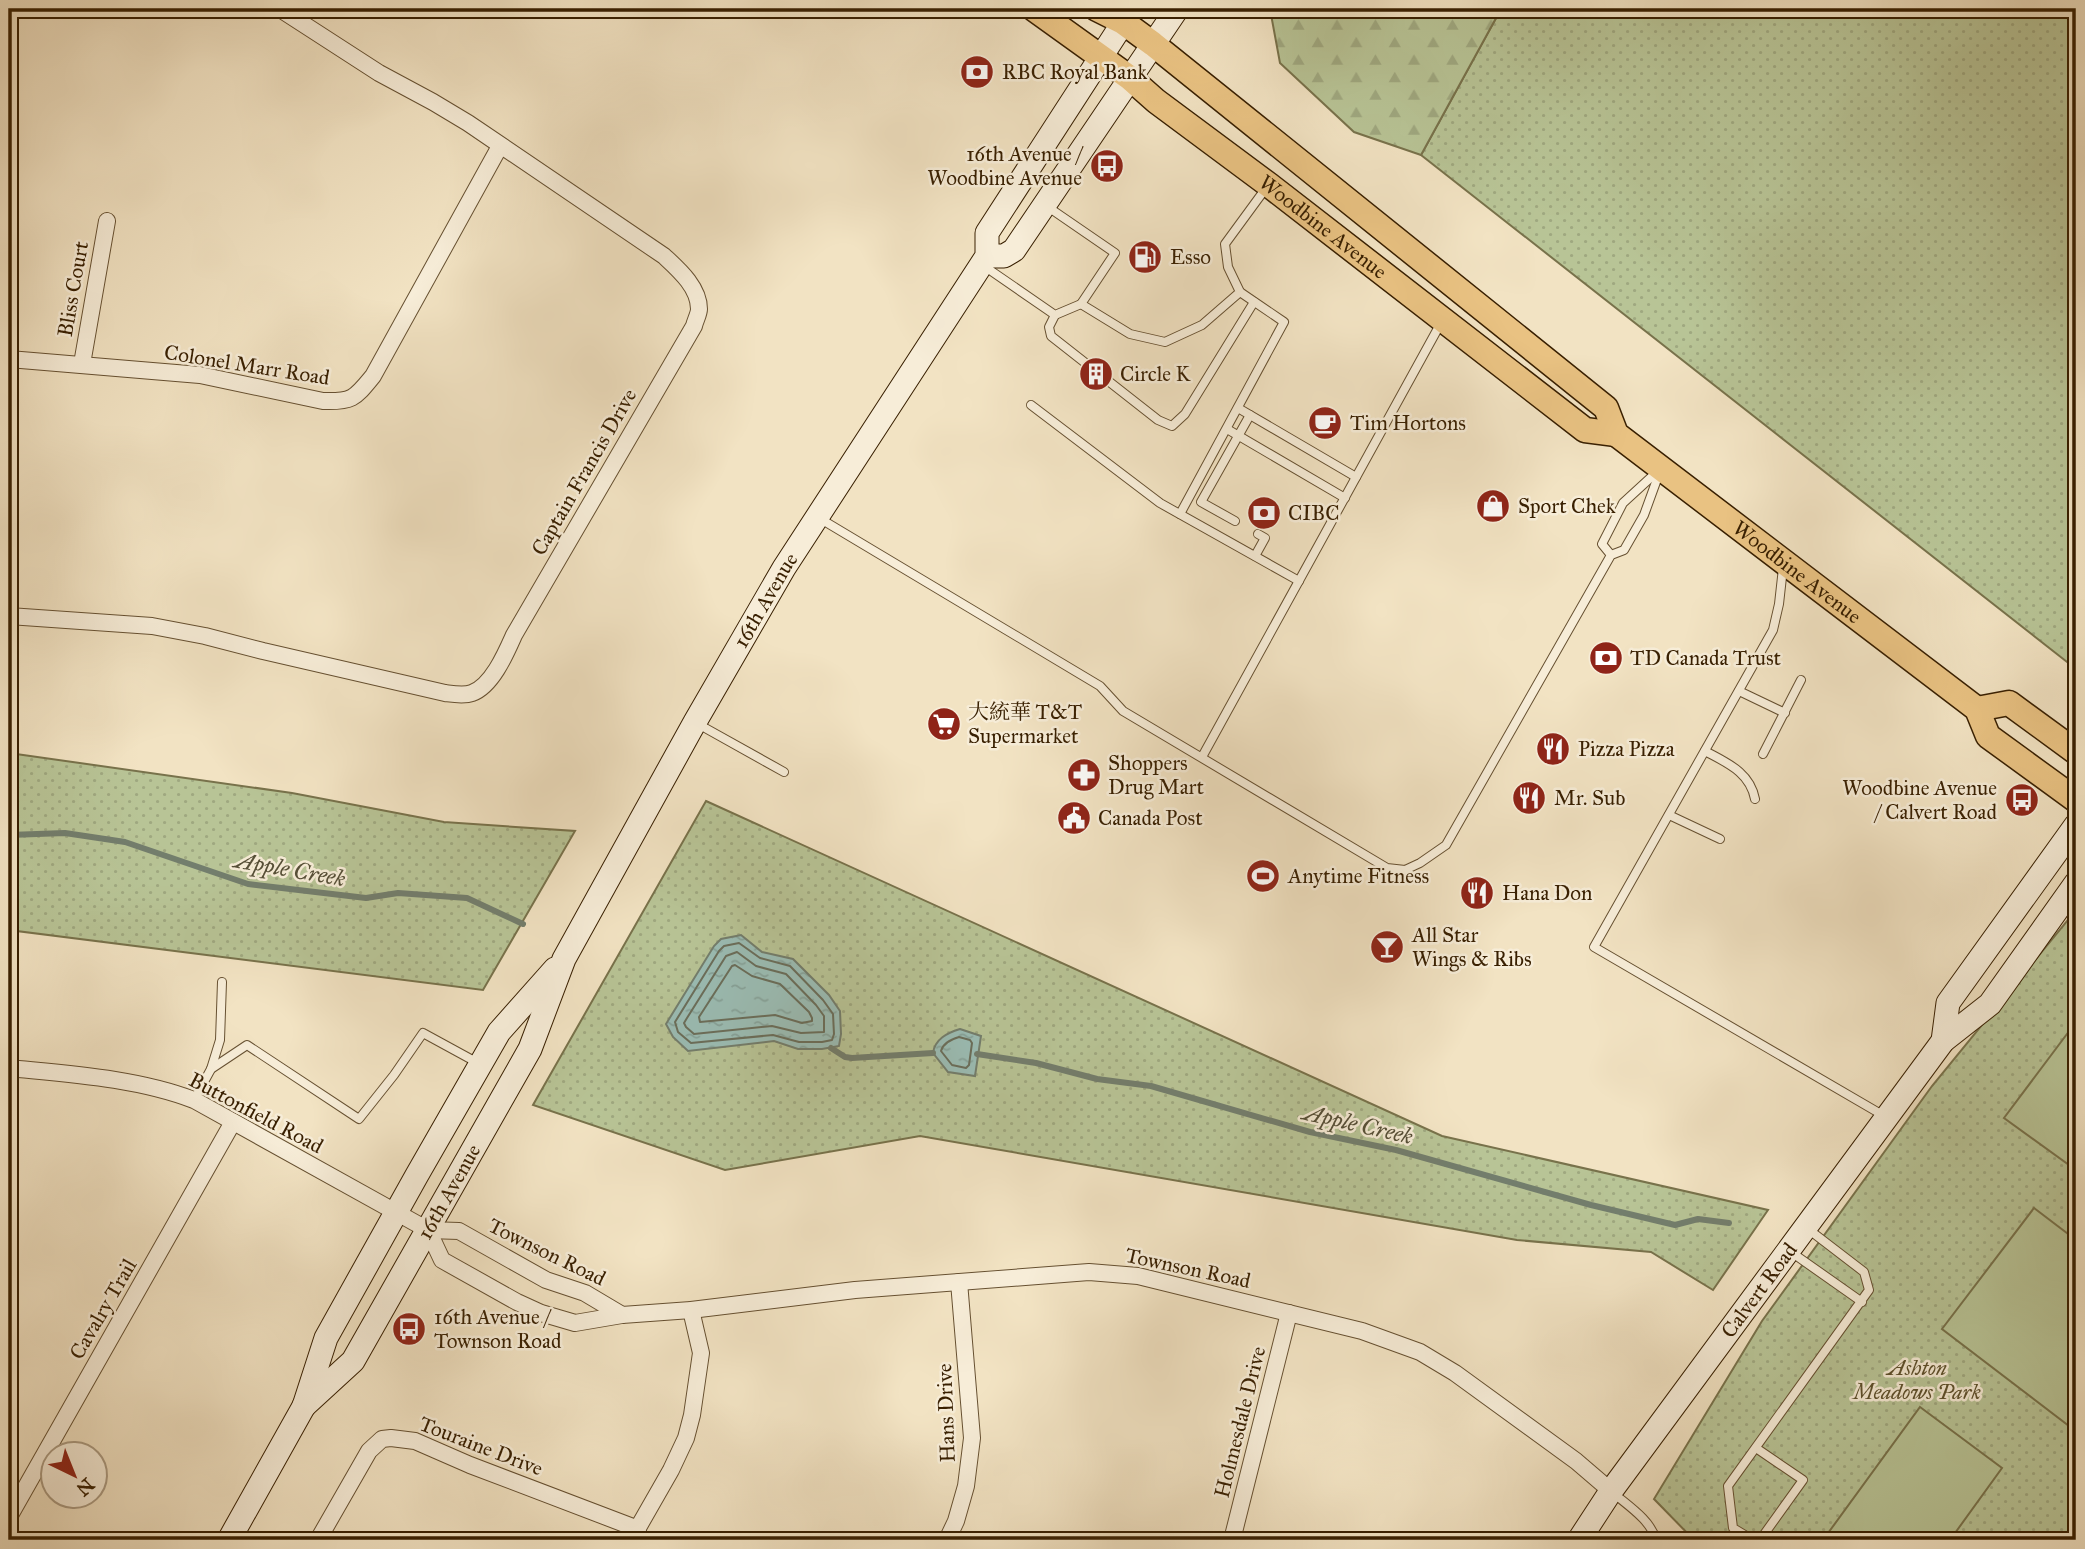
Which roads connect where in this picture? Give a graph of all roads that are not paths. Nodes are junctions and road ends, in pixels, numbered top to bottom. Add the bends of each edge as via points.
1 (280, 9) edge
2 (1034, 9) edge
3 (1097, 9) edge
4 (1177, 9) edge
5 (1128, 15) edge
6 (1153, 44) junction
7 (1102, 57) junction
8 (1130, 78) junction
9 (500, 146) junction
10 (1269, 185) junction
11 (1044, 204) junction
12 (107, 221) dead end
13 (984, 260) junction
14 (1240, 292) junction
15 (1254, 302) junction
16 (1082, 304) junction
17 (1055, 315) junction
18 (1443, 320) junction
19 (9, 359) edge
20 (82, 364) junction
21 (1031, 405) dead end
22 (1238, 408) junction
23 (1250, 415) junction
24 (1227, 429) junction
25 (1616, 434) junction
26 (1239, 436) junction
27 (1661, 468) junction
28 (1356, 477) junction
29 (1345, 498) junction
30 (1180, 514) junction
31 (817, 517) junction
32 (1235, 522) dead end
33 (1258, 534) dead end
34 (1611, 555) junction
35 (1255, 556) junction
36 (1784, 562) junction
37 (1299, 581) junction
38 (9, 616) edge
39 (1801, 680) dead end
40 (1739, 691) junction
41 (1977, 709) junction
42 (1785, 713) junction
43 (695, 722) junction
44 (1705, 751) junction
45 (2076, 752) edge
46 (1763, 754) dead end
47 (1202, 757) junction
48 (784, 772) dead end
49 (1755, 799) dead end
50 (2076, 800) edge
51 (1669, 815) junction
52 (2076, 825) edge
53 (1720, 839) dead end
54 (2076, 883) edge
55 (564, 959) junction
56 (222, 982) dead end
57 (1943, 1041) junction
58 (480, 1064) junction
59 (9, 1068) edge
60 (211, 1069) junction
61 (194, 1100) junction
62 (1887, 1117) junction
63 (233, 1122) junction
64 (396, 1213) junction
65 (1806, 1227) junction
66 (428, 1230) junction
67 (1788, 1251) junction
68 (959, 1282) junction
69 (1862, 1302) junction
70 (691, 1310) junction
71 (1289, 1313) junction
72 (622, 1315) junction
73 (304, 1406) junction
74 (1756, 1448) junction
75 (1611, 1491) junction
76 (9, 1517) edge
77 (635, 1534) edge
78 (229, 1540) edge
79 (318, 1540) edge
80 (947, 1540) edge
81 (1232, 1540) edge
82 (1579, 1540) edge
83 (1656, 1540) edge
84 (1753, 1540) edge
85 (1760, 1540) edge

1 - 9 street, Captain Francis Drive
2 - 7 main road, Woodbine Avenue
3 - 5 main road, Woodbine Avenue
4 - 6 main road
5 - 6 main road, Woodbine Avenue
5 - 7 main road, 16th Avenue
6 - 8 main road
6 - 25 main road, Woodbine Avenue via 1606,408
7 - 8 main road, Woodbine Avenue
7 - 13 main road, 16th Avenue via 987,233
8 - 10 main road, Woodbine Avenue
8 - 11 main road
9 - 20 street, Colonel Marr Road via 373,376 353,398 323,401 200,375
9 - 38 street, Captain Francis Drive via 664,256 694,290 699,309 694,326 502,662 481,689 470,695 445,693 152,626
10 - 14 lane via 1225,244 1228,267
10 - 18 main road, Woodbine Avenue
11 - 13 main road via 1012,252
11 - 16 lane via 1115,253
12 - 20 street, Bliss Court
13 - 17 lane
13 - 31 main road, 16th Avenue
14 - 15 lane
14 - 16 lane via 1202,325 1165,342 1130,334
15 - 17 lane via 1185,414 1172,426 1051,337 1049,327
15 - 22 lane via 1284,322
16 - 17 lane
18 - 25 main road, Woodbine Avenue via 1585,430
18 - 28 lane
19 - 20 street, Colonel Marr Road
21 - 30 lane
22 - 23 lane
22 - 24 lane
23 - 26 lane
23 - 28 lane
24 - 26 lane
24 - 30 lane
25 - 27 main road, Woodbine Avenue
26 - 29 lane
26 - 32 lane via 1201,502
27 - 34 lane via 1644,515 1624,551
27 - 34 lane via 1623,503 1602,544
27 - 36 main road, Woodbine Avenue
28 - 29 lane
29 - 37 lane
30 - 35 lane
31 - 43 main road, 16th Avenue
31 - 47 lane via 1100,686 1124,711
33 - 35 lane via 1265,538
34 - 47 lane via 1446,845 1420,863 1405,870 1387,868
35 - 37 lane
36 - 40 lane via 1773,631
36 - 41 main road, Woodbine Avenue
37 - 47 lane
39 - 42 lane
40 - 42 lane
40 - 44 lane
41 - 45 main road via 2009,703
41 - 50 main road, Woodbine Avenue via 1988,736
42 - 46 lane
43 - 48 lane
43 - 55 main road, 16th Avenue
44 - 49 lane via 1740,771
44 - 51 lane
51 - 53 lane
51 - 62 lane via 1594,947
52 - 57 main road, Calvert Road via 1948,1003
54 - 57 main road, Calvert Road via 1990,1004
55 - 58 main road, 16th Avenue via 499,1032
55 - 66 main road, 16th Avenue via 530,1049
56 - 60 lane via 220,1040
57 - 62 main road, Calvert Road
58 - 60 lane via 422,1033 359,1119 247,1045
58 - 64 main road, 16th Avenue
59 - 61 street, Buttonfield Road via 142,1085
60 - 61 lane
61 - 63 street, Buttonfield Road
62 - 65 main road, Calvert Road
63 - 64 street, Buttonfield Road
63 - 76 street, Cavalry Trail
64 - 66 street, Buttonfield Road
64 - 73 main road, 16th Avenue via 326,1338
65 - 67 main road, Calvert Road
65 - 69 lane via 1864,1272 1869,1290
66 - 72 street, Townson Road via 459,1231 546,1280 585,1293
66 - 72 street, Townson Road via 442,1260 541,1313 575,1323
66 - 73 main road, 16th Avenue via 353,1361
67 - 69 lane
67 - 75 main road, Calvert Road
68 - 70 street, Townson Road
68 - 71 street, Townson Road via 1114,1273
68 - 80 street, Hans Drive via 972,1438 966,1486
69 - 74 lane
70 - 72 street, Townson Road
70 - 77 street, Touraine Drive via 701,1353 692,1415 671,1470
71 - 75 street, Townson Road via 1380,1336 1437,1361
71 - 81 street, Holmesdale Drive
73 - 78 main road, 16th Avenue
74 - 84 lane via 1728,1486 1733,1528
74 - 85 lane via 1803,1480
75 - 82 main road, Calvert Road
75 - 83 lane via 1642,1518
77 - 79 street, Touraine Drive via 415,1441 391,1438 382,1439 369,1451

